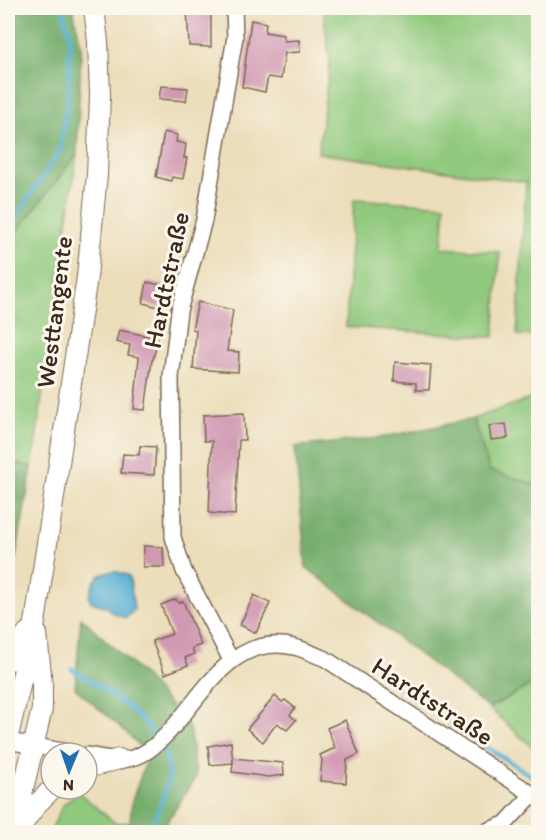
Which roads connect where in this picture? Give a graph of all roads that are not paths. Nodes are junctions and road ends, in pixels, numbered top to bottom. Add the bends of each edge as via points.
1 (94, 8) edge
2 (234, 8) edge
3 (35, 622) junction
4 (231, 660) junction
5 (8, 661) edge
6 (8, 736) edge
7 (8, 741) edge
8 (35, 746) junction
9 (39, 747) edge
10 (99, 756) edge
11 (119, 759) junction
12 (99, 765) edge
13 (536, 796) edge
14 (40, 801) edge
15 (15, 832) edge
16 (484, 832) edge

1 - 3 main road, Westtangente via 100,95 96,186 86,287
2 - 4 street, Hardtstraße via 235,37 206,208 179,310 171,377 173,537 184,571
3 - 5 main road
3 - 6 main road, Westtangente
3 - 8 main road, Westtangente via 42,709
4 - 11 street, Hardtstraße via 153,748
4 - 13 street, Hardtstraße via 270,645 293,647 324,658
7 - 8 street
8 - 9 street
8 - 15 main road, Westtangente
10 - 11 street, Hardtstraße
11 - 12 main road
13 - 16 street via 505,824
14 - 15 main road

